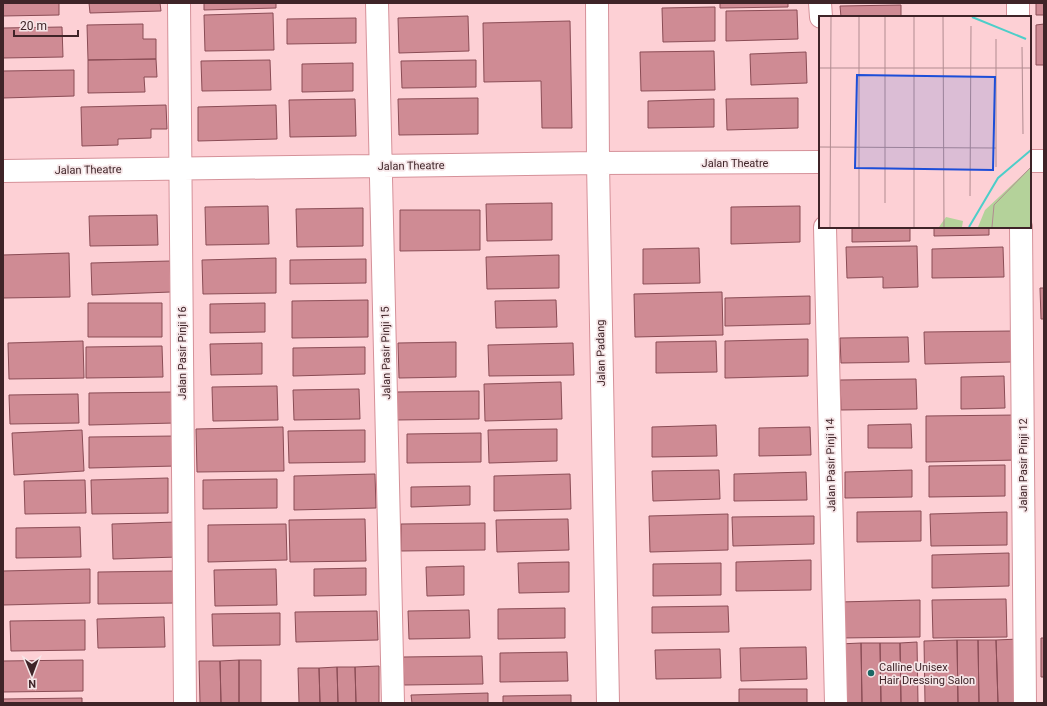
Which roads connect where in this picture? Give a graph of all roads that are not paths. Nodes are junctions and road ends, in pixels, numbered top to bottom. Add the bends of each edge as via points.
1 (179, 3) edge
2 (377, 3) edge
3 (597, 3) edge
4 (820, 3) edge
5 (1018, 3) edge
6 (821, 16) edge
7 (1018, 16) edge
8 (1031, 161) edge
9 (1044, 161) edge
10 (819, 162) edge
11 (598, 163) junction
12 (382, 166) junction
13 (180, 169) junction
14 (3, 171) edge
15 (825, 228) edge
16 (1021, 228) edge
17 (185, 703) edge
18 (393, 703) edge
19 (608, 703) edge
20 (836, 703) edge
21 (1025, 703) edge

1 - 13 street, Jalan Pasir Pinji 16
2 - 12 street, Jalan Pasir Pinji 15
3 - 11 street, Jalan Padang
4 - 6 street
5 - 7 street
8 - 9 street
10 - 11 street, Jalan Theatre
11 - 12 street, Jalan Theatre
11 - 19 street, Jalan Padang
12 - 13 street, Jalan Theatre
12 - 18 street, Jalan Pasir Pinji 15
13 - 14 street, Jalan Theatre
13 - 17 street, Jalan Pasir Pinji 16
15 - 20 street, Jalan Pasir Pinji 14
16 - 21 street, Jalan Pasir Pinji 12

